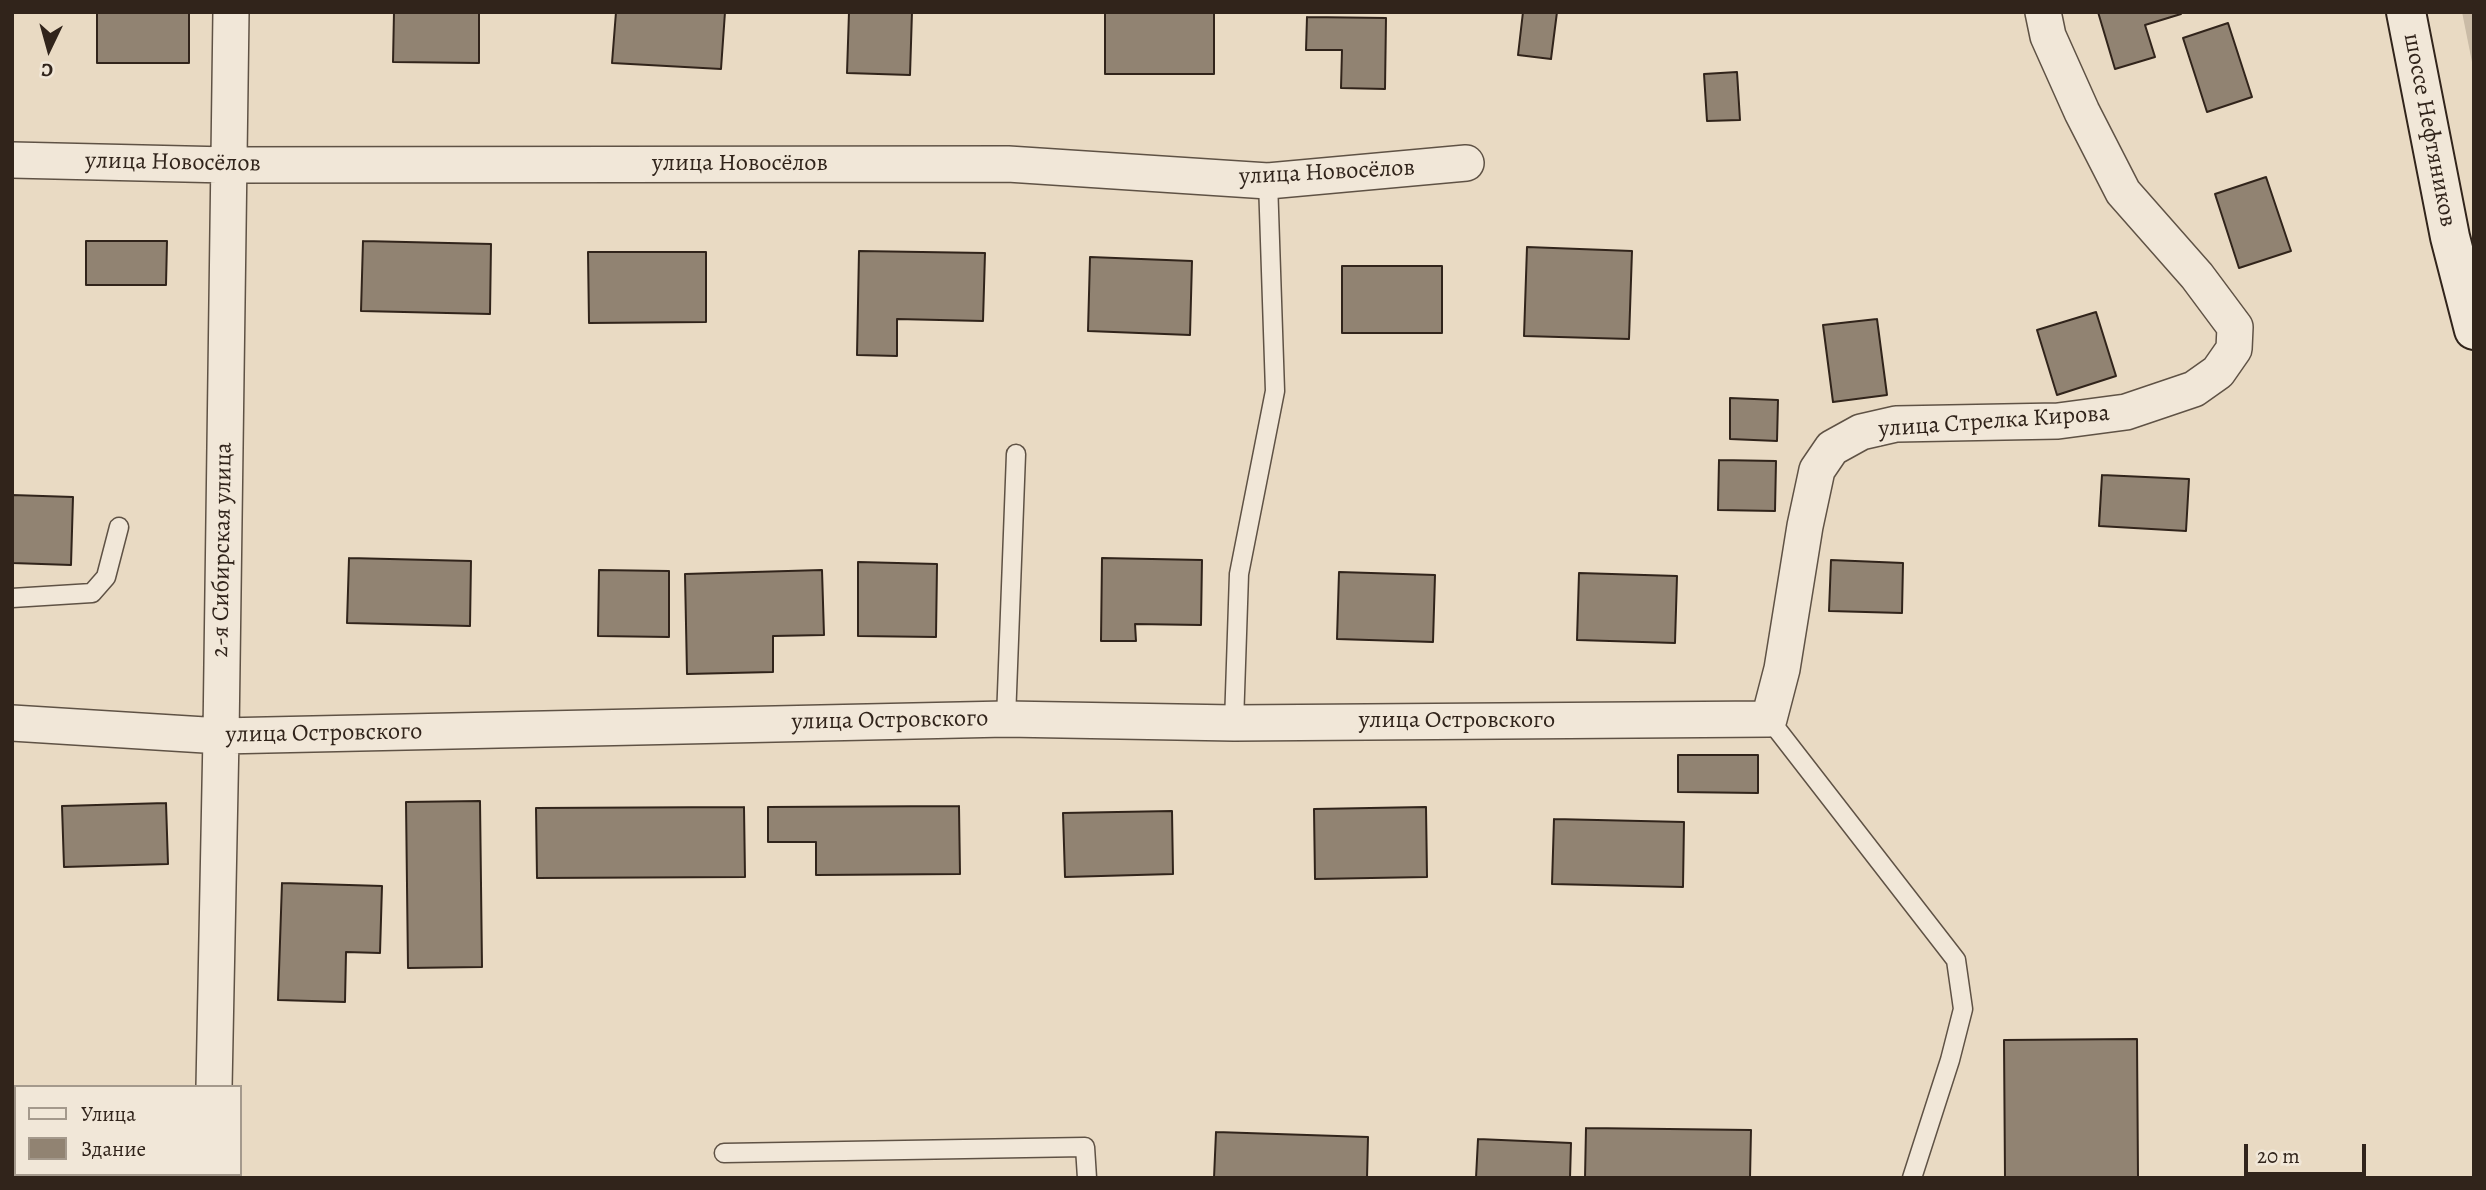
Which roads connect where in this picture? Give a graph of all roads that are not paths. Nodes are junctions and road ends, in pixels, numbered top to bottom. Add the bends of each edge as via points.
1 (231, 12) edge
2 (2043, 12) edge
3 (2406, 12) edge
4 (12, 160) edge
5 (1466, 163) dead end
6 (228, 165) junction
7 (1268, 181) junction
8 (2474, 330) edge
9 (1016, 454) dead end
10 (119, 527) dead end
11 (12, 598) edge
12 (1006, 719) junction
13 (1769, 719) junction
14 (12, 723) edge
15 (1234, 723) junction
16 (221, 736) junction
17 (214, 1085) edge
18 (724, 1153) dead end
19 (1087, 1178) edge
20 (1912, 1178) edge

1 - 6 street, 2-я Сибирская улица
2 - 13 street, улица Стрелка Кирова via 2048,36 2123,192 2235,327 2234,349 2218,372 2194,389 2126,412 2058,421 1896,424 1861,432 1832,447 1817,470
3 - 8 main road, шоссе Нефтяников
4 - 6 street, улица Новосёлов
5 - 7 street, улица Новосёлов
6 - 7 street, улица Новосёлов via 1008,164
6 - 16 street, 2-я Сибирская улица
7 - 15 lane via 1275,391 1239,574
9 - 12 lane
10 - 11 lane via 106,577 92,593
12 - 15 street, улица Островского
12 - 16 street, улица Островского
13 - 15 street, улица Островского
13 - 20 lane via 1956,960 1963,1009
14 - 16 street, улица Островского
16 - 17 street, 2-я Сибирская улица
18 - 19 lane via 1085,1147

